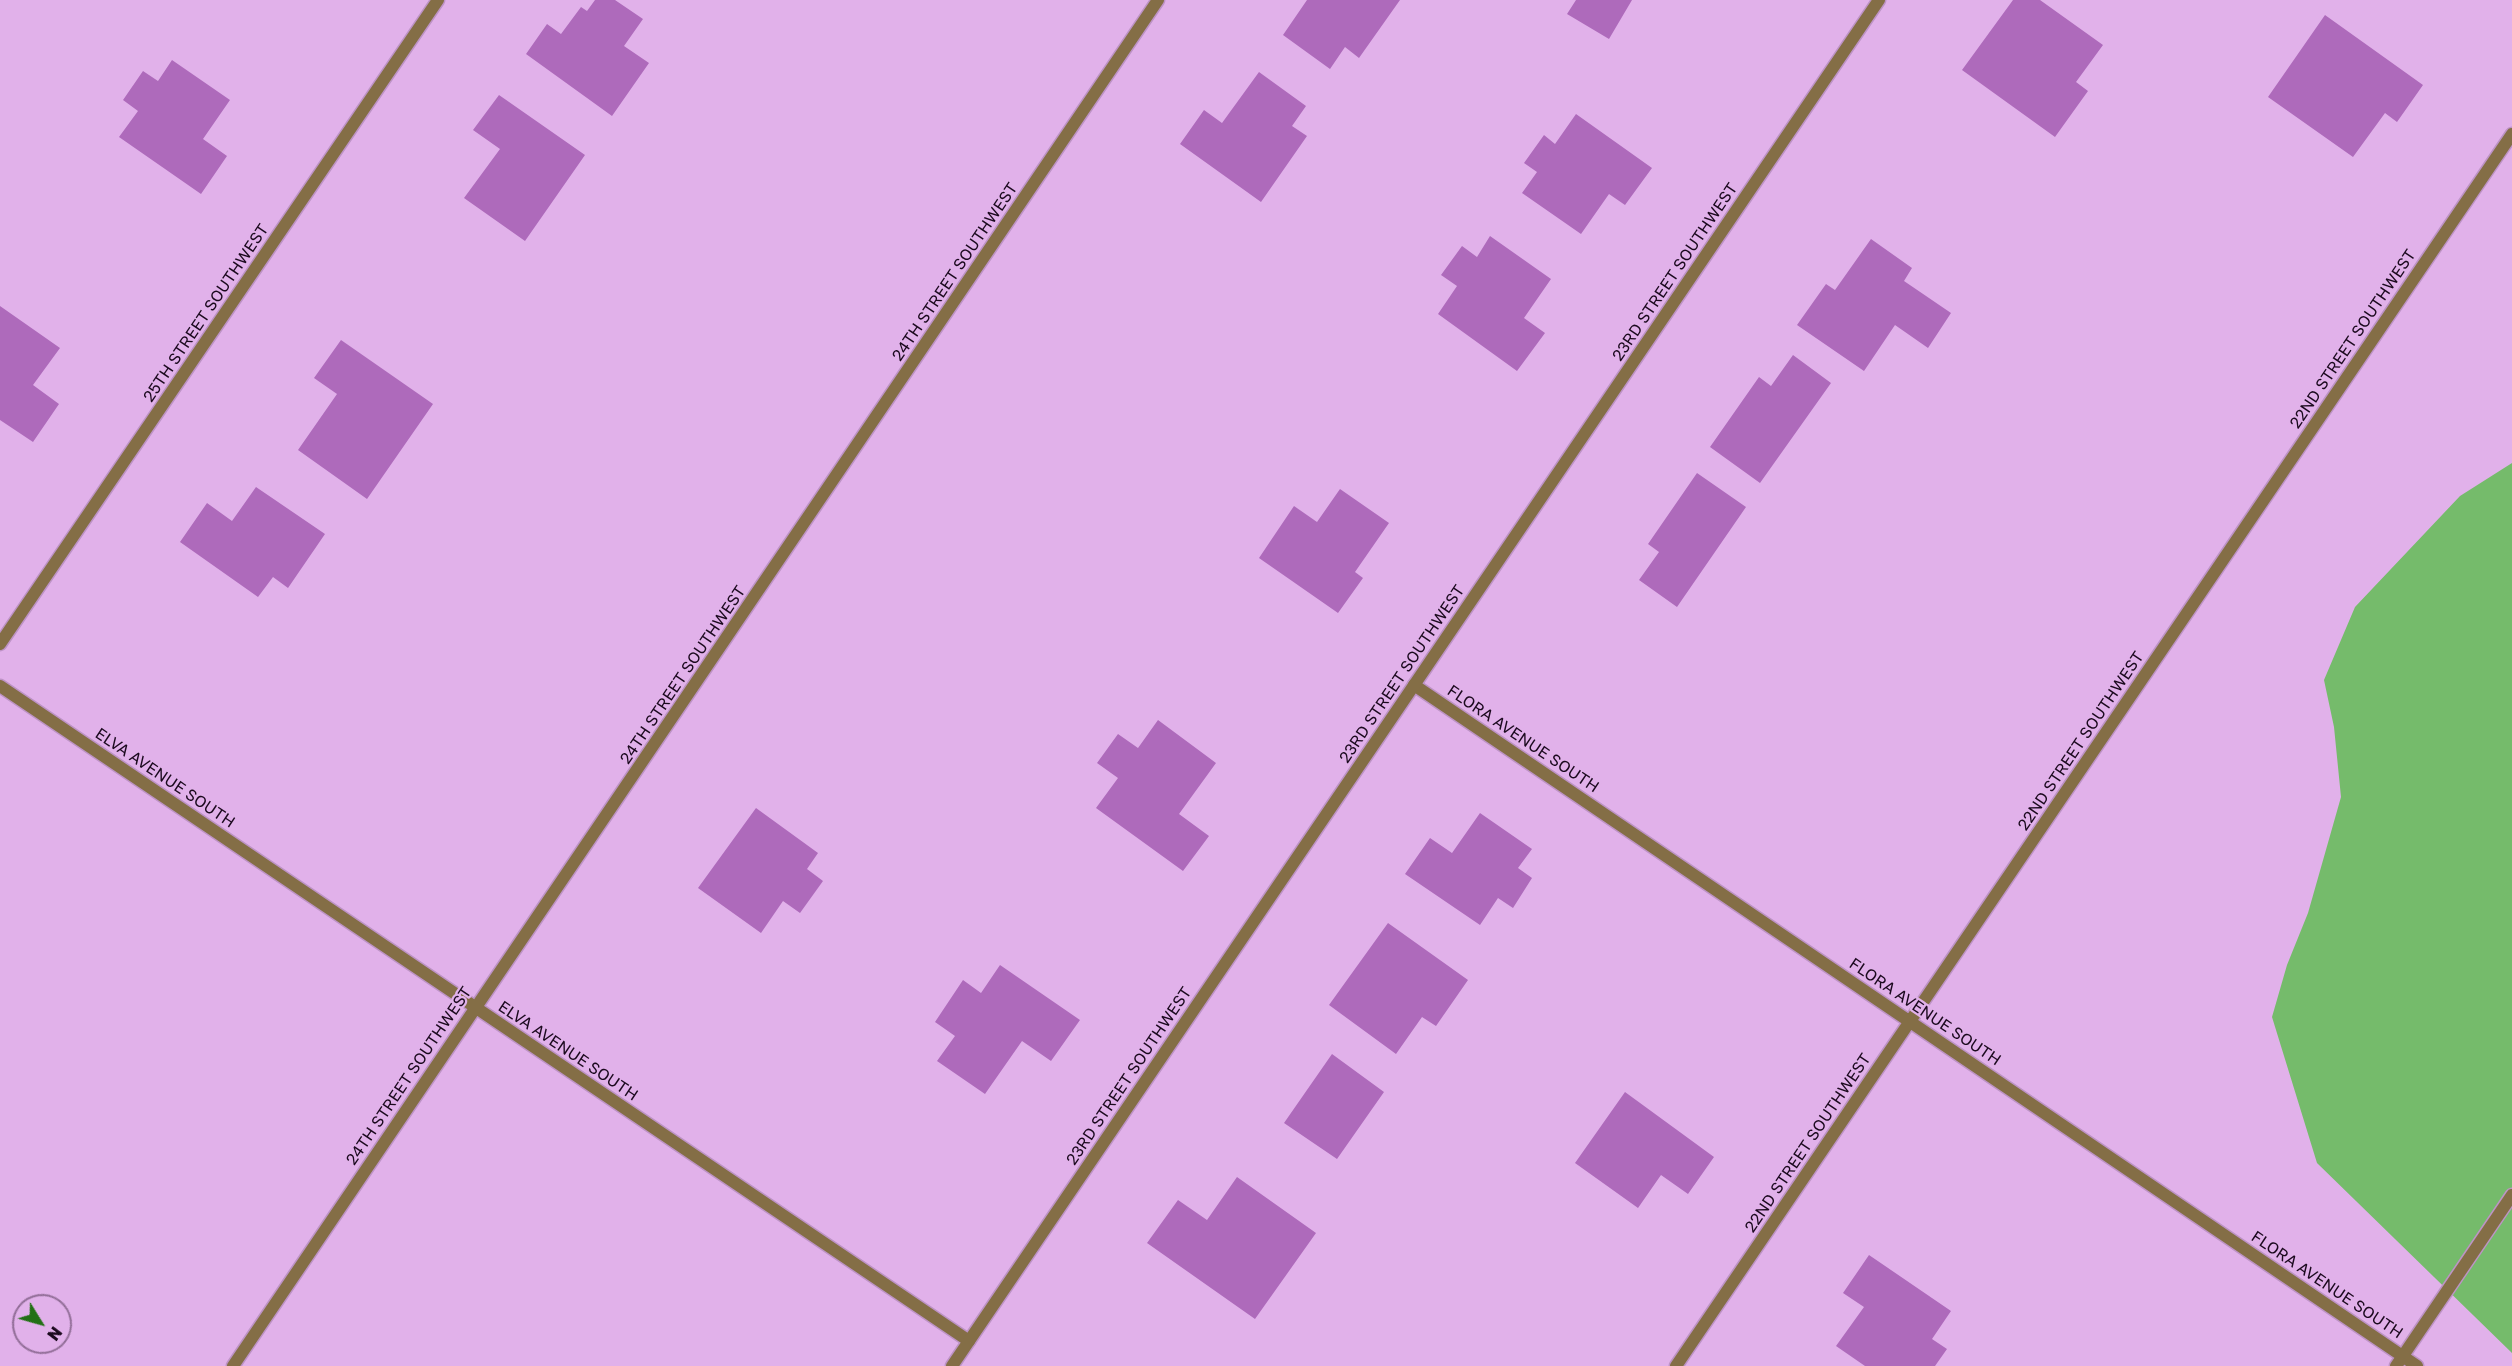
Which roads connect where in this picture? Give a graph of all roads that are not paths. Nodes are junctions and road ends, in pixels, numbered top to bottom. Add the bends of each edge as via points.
1 (438, 0) edge
2 (1158, 0) edge
3 (1879, 0) edge
4 (2512, 134) edge
5 (0, 644) edge
6 (1414, 685) junction
7 (0, 686) edge
8 (475, 1009) junction
9 (1910, 1021) junction
10 (2512, 1195) edge
11 (969, 1341) junction
12 (2399, 1361) edge
13 (232, 1366) edge
14 (952, 1366) edge
15 (1676, 1366) edge
16 (2417, 1366) edge

1 - 5 street, 25TH STREET SOUTHWEST
2 - 8 street, 24TH STREET SOUTHWEST
3 - 6 street, 23RD STREET SOUTHWEST
4 - 9 street, 22ND STREET SOUTHWEST
6 - 9 street, FLORA AVENUE SOUTH
6 - 11 street, 23RD STREET SOUTHWEST
7 - 8 street, ELVA AVENUE SOUTH
8 - 11 street, ELVA AVENUE SOUTH
8 - 13 street, 24TH STREET SOUTHWEST
9 - 12 street, FLORA AVENUE SOUTH
9 - 15 street, 22ND STREET SOUTHWEST
10 - 12 street
11 - 14 street, 23RD STREET SOUTHWEST
12 - 16 street, FLORA AVENUE SOUTH

